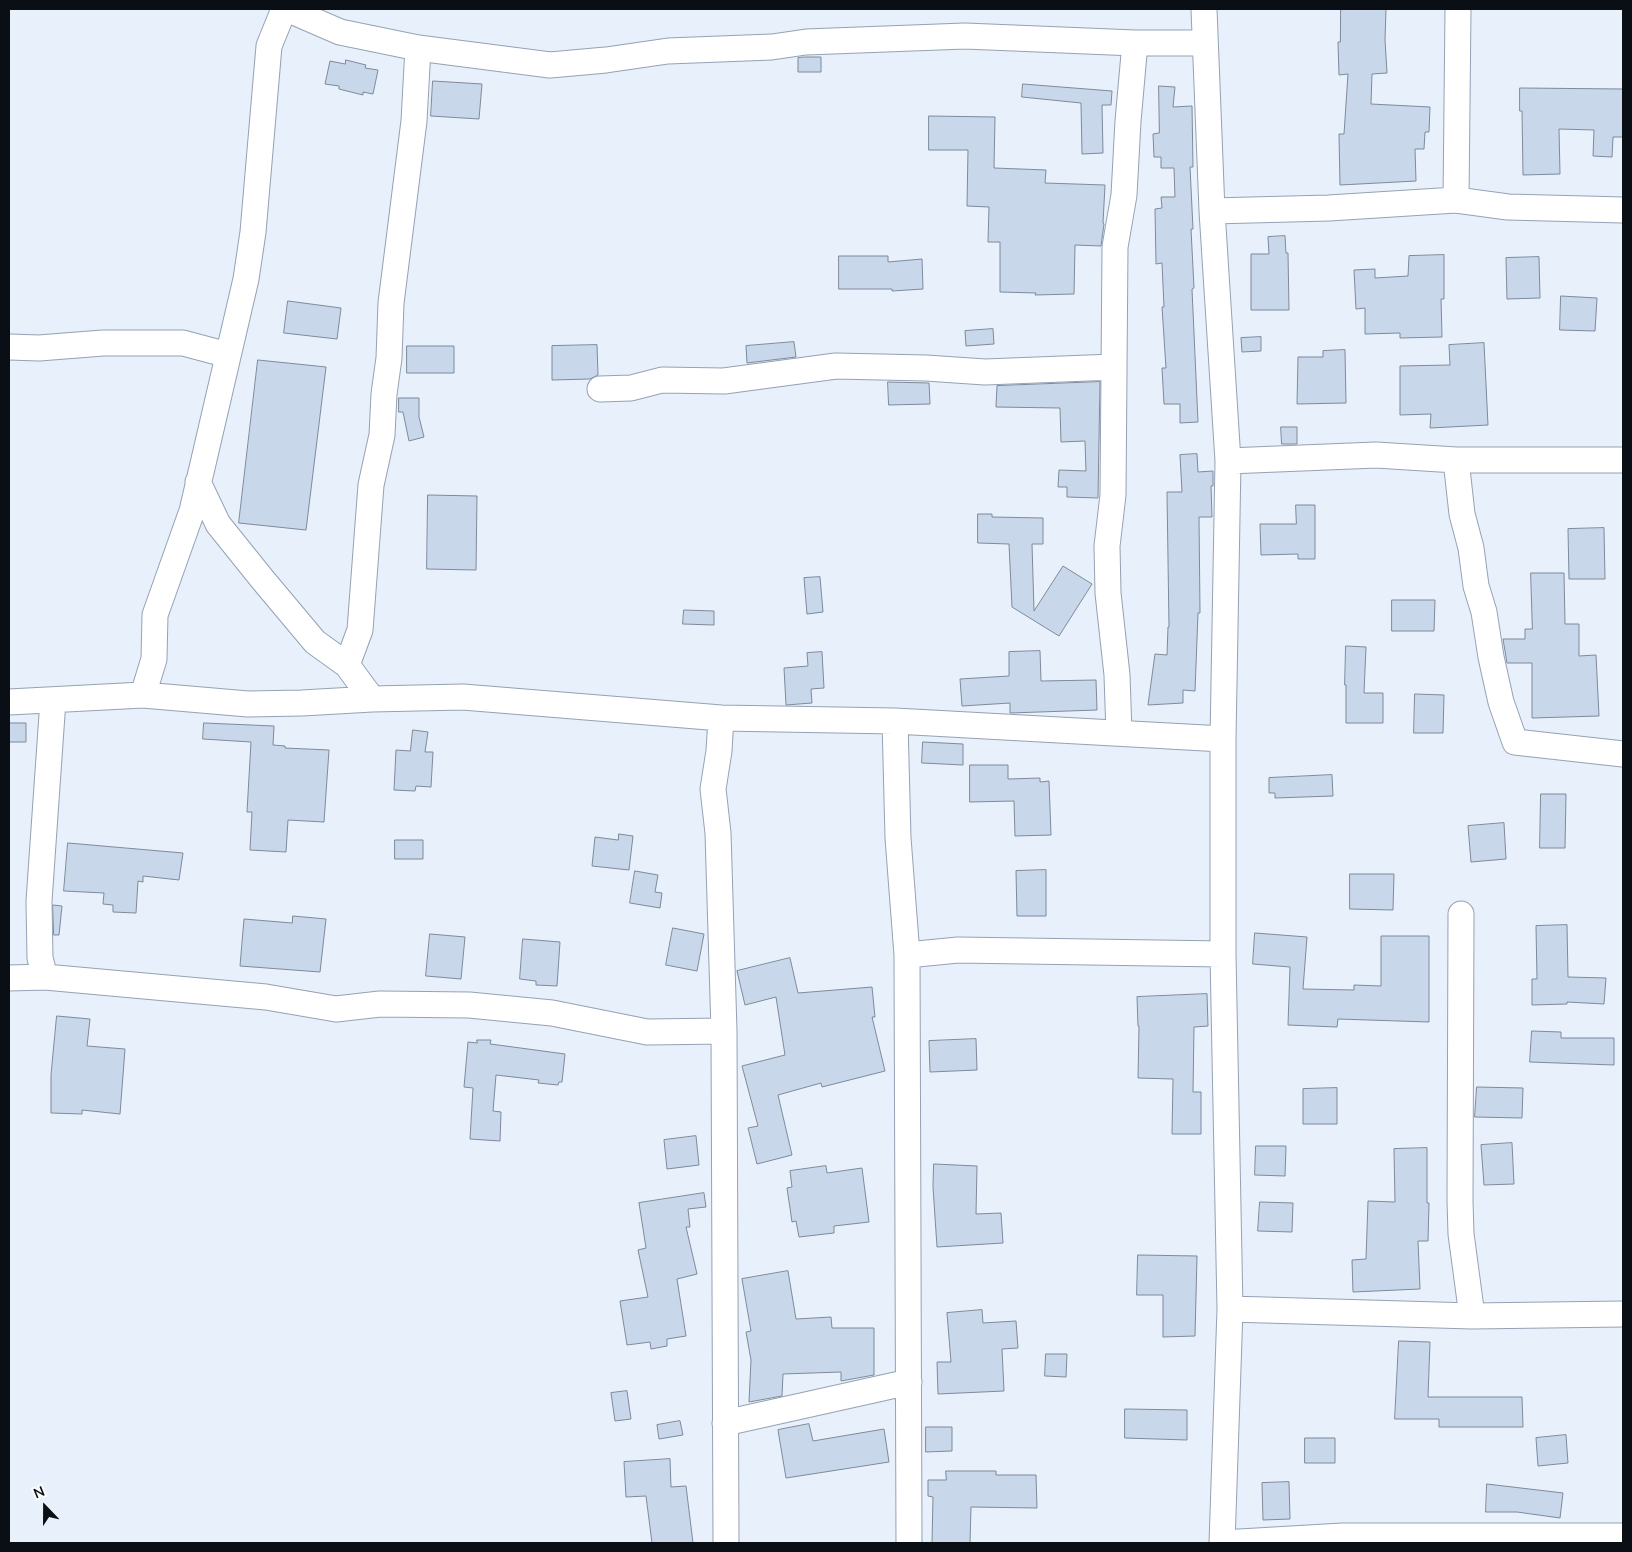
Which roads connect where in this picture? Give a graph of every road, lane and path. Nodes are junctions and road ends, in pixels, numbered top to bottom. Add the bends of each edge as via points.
1 (285, 9) edge
2 (1204, 9) edge
3 (1458, 9) edge
4 (1135, 43) junction
5 (1205, 43) junction
6 (418, 48) junction
7 (1456, 200) junction
8 (1623, 210) edge
9 (1212, 211) junction
10 (9, 347) edge
11 (228, 355) junction
12 (1114, 367) junction
13 (600, 389) dead end
14 (1456, 460) junction
15 (1623, 460) edge
16 (1228, 461) junction
17 (198, 482) junction
18 (347, 666) junction
19 (143, 695) junction
20 (372, 699) junction
21 (53, 700) junction
22 (9, 702) edge
23 (721, 718) junction
24 (895, 722) junction
25 (1119, 733) junction
26 (1223, 739) junction
27 (1623, 754) edge
28 (1461, 914) dead end
29 (1223, 954) junction
30 (907, 955) junction
31 (45, 977) junction
32 (9, 978) edge
33 (724, 1031) junction
34 (1230, 1309) junction
35 (1623, 1314) edge
36 (1472, 1316) junction
37 (909, 1382) junction
38 (725, 1423) junction
39 (1623, 1536) edge
40 (726, 1543) edge
41 (909, 1543) edge
42 (1222, 1543) edge

1 - 6 street via 340,32
1 - 11 street via 269,46 253,232 246,279
2 - 5 street
3 - 7 street
4 - 5 street
4 - 6 street via 965,36 909,38 668,51 550,64
4 - 12 street via 1124,196 1115,247
5 - 9 street
6 - 18 street via 414,121 390,303 382,435 371,485 360,630
7 - 8 street via 1508,207
7 - 9 street
9 - 16 street
10 - 11 street via 184,343
11 - 17 street
12 - 13 street via 985,372 836,366 724,381 662,380 630,388
12 - 25 street via 1114,495 1107,546
14 - 15 street
14 - 16 street via 1376,455
14 - 27 street via 1462,514 1476,586 1501,702 1515,742
16 - 26 street
17 - 18 street via 218,524 263,580 315,642
17 - 19 street via 192,511 155,615 154,659
18 - 20 street
19 - 20 street via 248,704
19 - 21 street
20 - 23 street via 463,697
21 - 22 street
21 - 31 street via 39,901 40,958
23 - 24 street
23 - 33 street via 713,789 718,833
24 - 25 street
24 - 30 street via 898,838
25 - 26 street
26 - 29 street
28 - 36 street via 1460,1201
29 - 30 street via 958,950
29 - 34 street
30 - 37 street
31 - 32 street
31 - 33 street via 266,997 336,1009 380,1004 469,1005 552,1013 647,1032
33 - 38 street
34 - 36 street
34 - 42 street
35 - 36 street
37 - 38 street
37 - 41 street
38 - 40 street
39 - 42 street via 1343,1536

